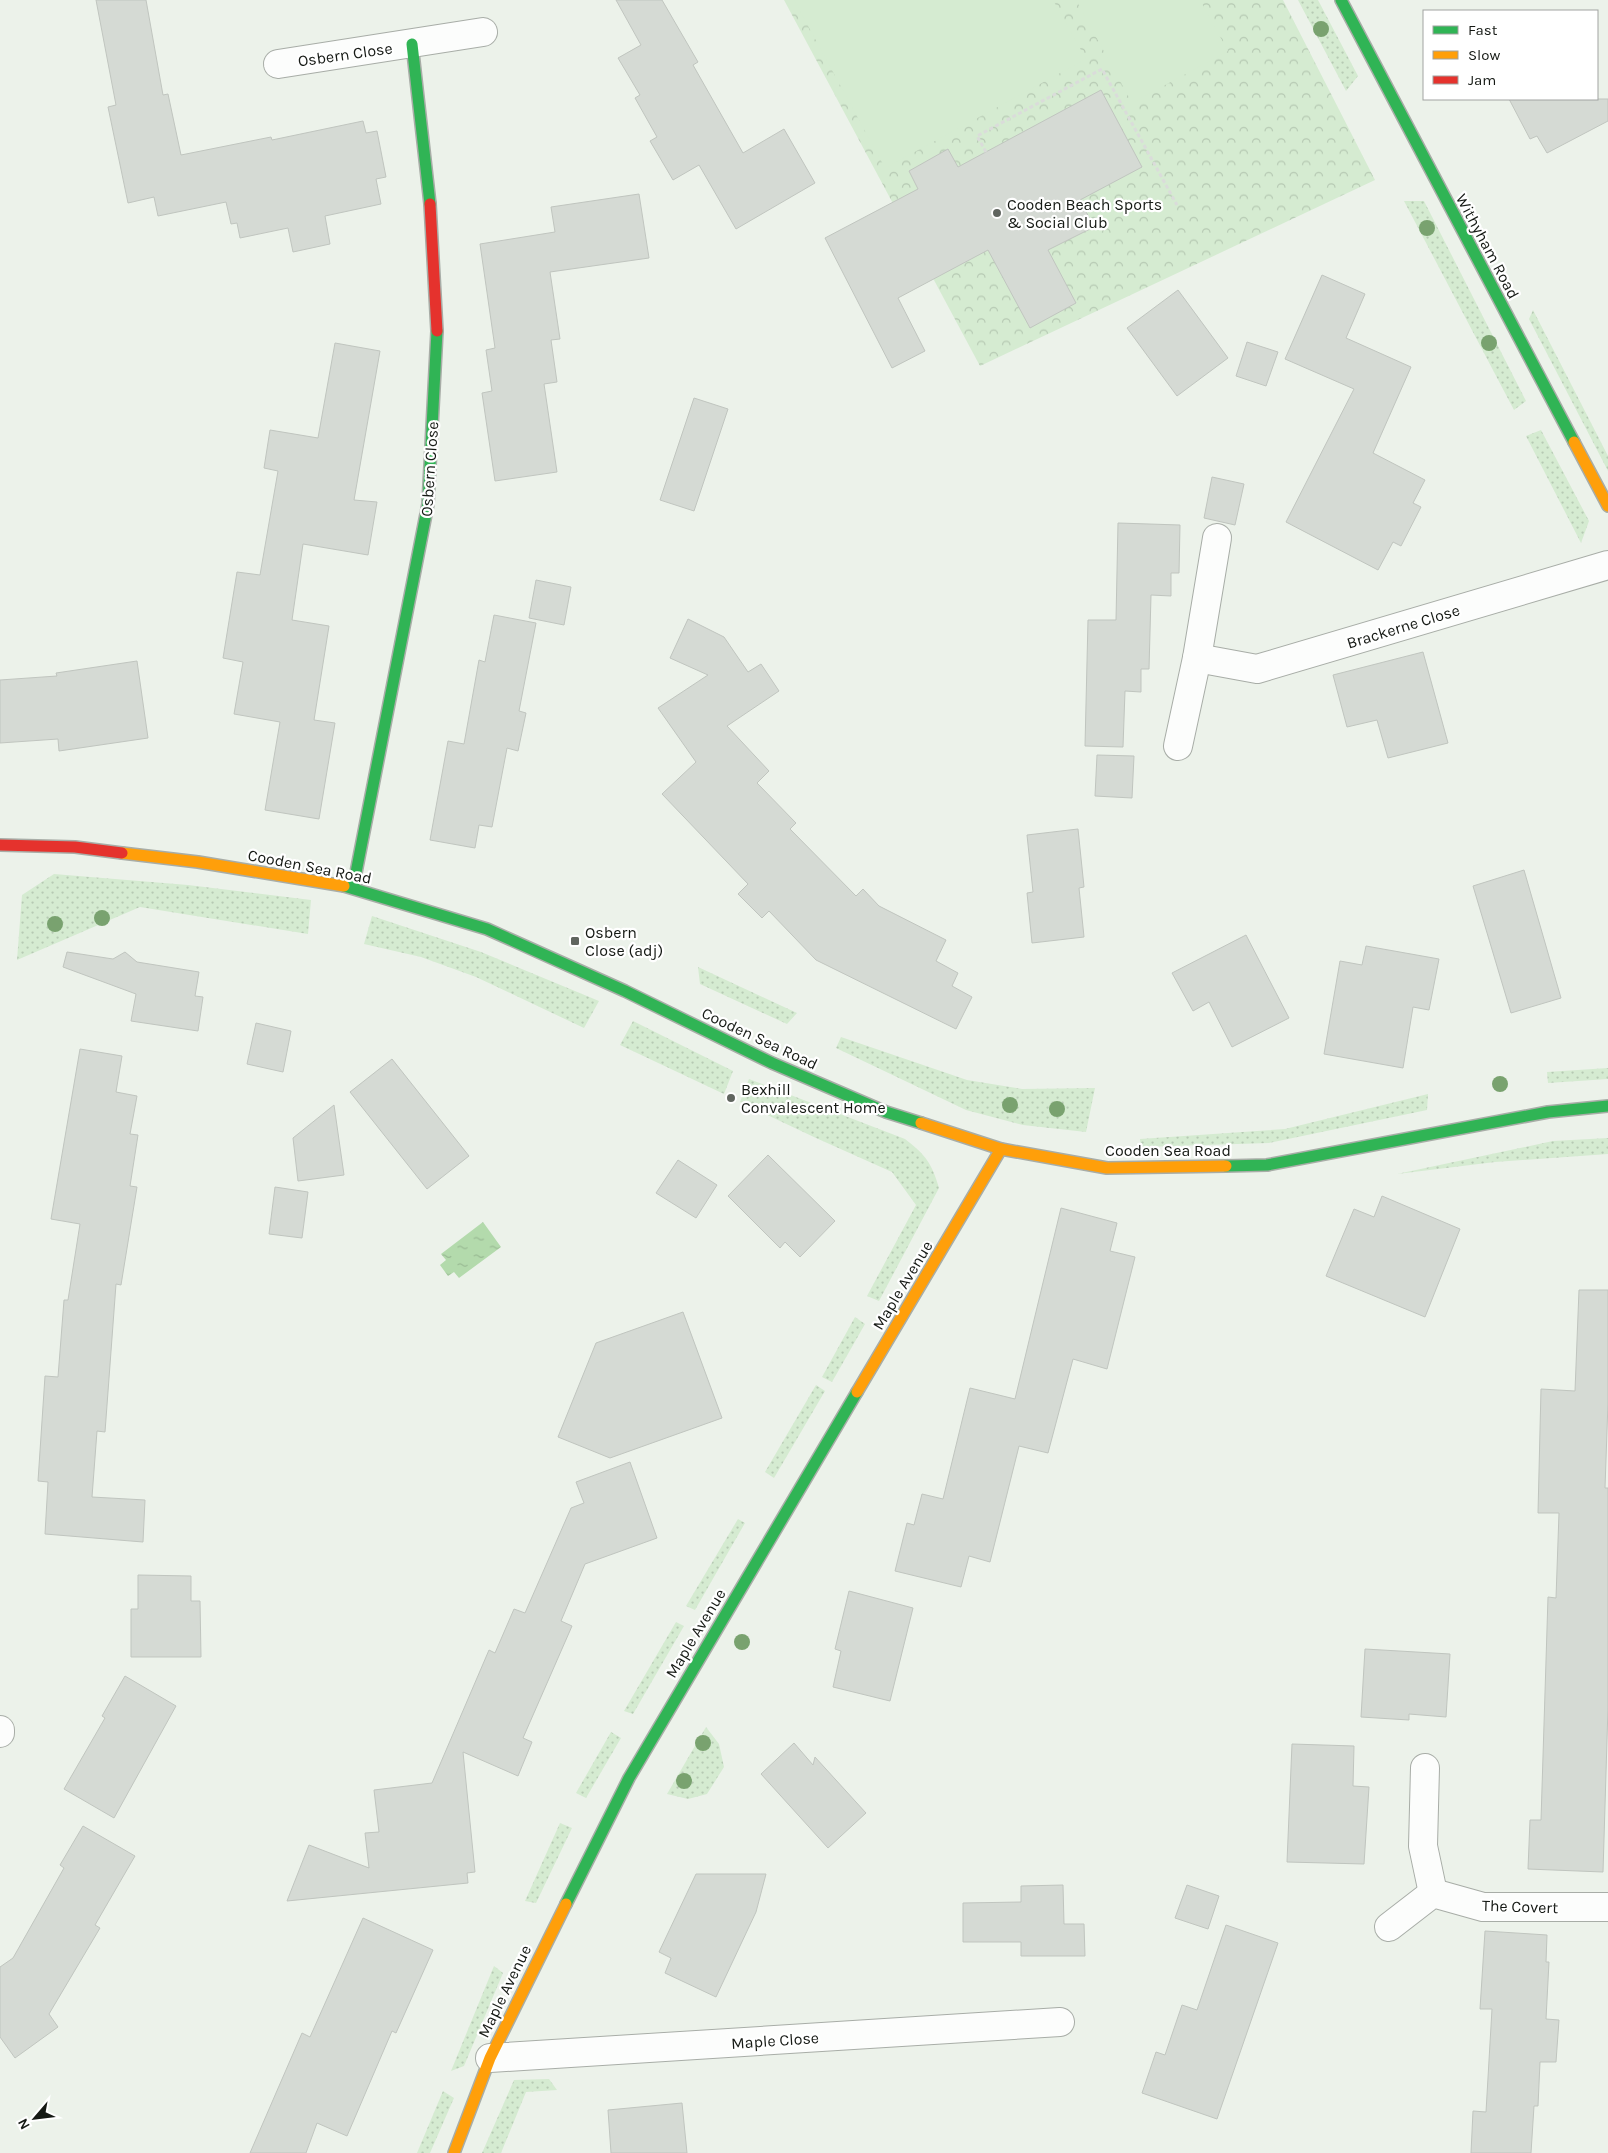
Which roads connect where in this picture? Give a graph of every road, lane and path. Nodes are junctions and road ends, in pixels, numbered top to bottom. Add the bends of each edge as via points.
1 (1341, 0) edge
2 (483, 32) dead end
3 (412, 44) junction
4 (278, 64) dead end
5 (986, 152) dead end
6 (1177, 205) dead end
7 (1608, 506) edge
8 (1217, 538) dead end
9 (1608, 565) edge
10 (1197, 658) junction
11 (1178, 746) dead end
12 (0, 845) edge
13 (353, 888) junction
14 (1608, 1106) edge
15 (1001, 1149) junction
16 (1425, 1768) dead end
17 (1433, 1893) junction
18 (1608, 1907) edge
19 (1389, 1927) dead end
20 (1060, 2022) dead end
21 (490, 2058) junction
22 (454, 2153) edge

1 - 7 street, Withyham Road
2 - 3 street, Osbern Close
3 - 4 street, Osbern Close
3 - 13 street, Osbern Close via 429,185 437,330 428,504
5 - 6 path via 977,136 1102,69
8 - 10 street
9 - 10 street, Brackerne Close via 1257,669
10 - 11 street
12 - 13 street, Cooden Sea Road via 75,847 198,862
13 - 15 street, Cooden Sea Road via 487,929 625,991 772,1063 886,1112
14 - 15 street, Cooden Sea Road via 1548,1112 1267,1165 1107,1168
15 - 21 street, Maple Avenue via 628,1778
16 - 17 street via 1422,1846
17 - 18 street, The Covert via 1483,1907
17 - 19 street
20 - 21 street, Maple Close
21 - 22 street, Maple Avenue

